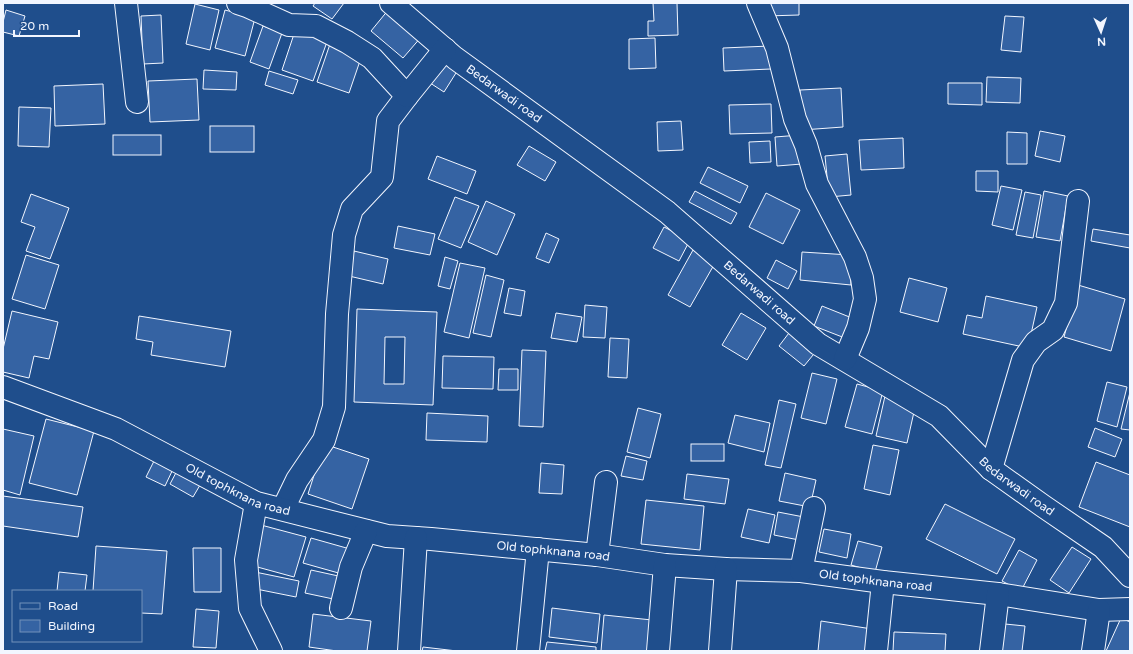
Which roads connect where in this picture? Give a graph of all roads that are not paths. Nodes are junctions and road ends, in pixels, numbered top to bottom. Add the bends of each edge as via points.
1 (126, 3) edge
2 (238, 3) edge
3 (758, 3) edge
4 (403, 7) edge
5 (445, 49) junction
6 (407, 96) junction
7 (137, 102) dead end
8 (1078, 201) dead end
9 (845, 359) junction
10 (3, 387) edge
11 (991, 469) junction
12 (606, 482) dead end
13 (256, 503) junction
14 (814, 508) dead end
15 (283, 509) junction
16 (366, 531) junction
17 (416, 538) junction
18 (538, 550) junction
19 (597, 555) junction
20 (665, 565) junction
21 (726, 569) junction
22 (801, 571) junction
23 (1130, 576) edge
24 (883, 582) junction
25 (998, 594) junction
26 (341, 608) dead end
27 (1130, 609) edge
28 (1099, 610) junction
29 (271, 651) edge
30 (409, 651) edge
31 (528, 651) edge
32 (658, 651) edge
33 (720, 651) edge
34 (876, 651) edge
35 (991, 651) edge
36 (1092, 651) edge

1 - 7 street
2 - 6 street via 289,24 316,26 347,42 372,58
3 - 9 street via 777,48 817,184 856,257 862,278 865,299 858,328
4 - 5 street, Bedarwadi road
5 - 6 street
5 - 9 street, Bedarwadi road via 667,212 818,344
6 - 15 street via 388,121 382,177 352,209 344,235 337,314 334,407 324,440
8 - 11 street via 1066,303 1053,330 1036,342 1023,360
9 - 11 street, Bedarwadi road via 940,416
10 - 13 street, Old tophknana road via 116,430
11 - 23 street, Bedarwadi road via 1103,547
12 - 19 street
13 - 15 street, Old tophknana road
13 - 29 street via 246,560 250,608
14 - 22 street
15 - 16 street, Old tophknana road
16 - 17 street, Old tophknana road via 387,536
16 - 26 street via 351,566
17 - 18 street, Old tophknana road
17 - 30 street
18 - 19 street, Old tophknana road
18 - 31 street
19 - 20 street, Old tophknana road
20 - 21 street, Old tophknana road
20 - 32 street
21 - 22 street, Old tophknana road
21 - 33 street
22 - 24 street, Old tophknana road
24 - 25 street, Old tophknana road
24 - 34 street
25 - 28 street, Old tophknana road
25 - 35 street
27 - 28 street, Old tophknana road
28 - 36 street

